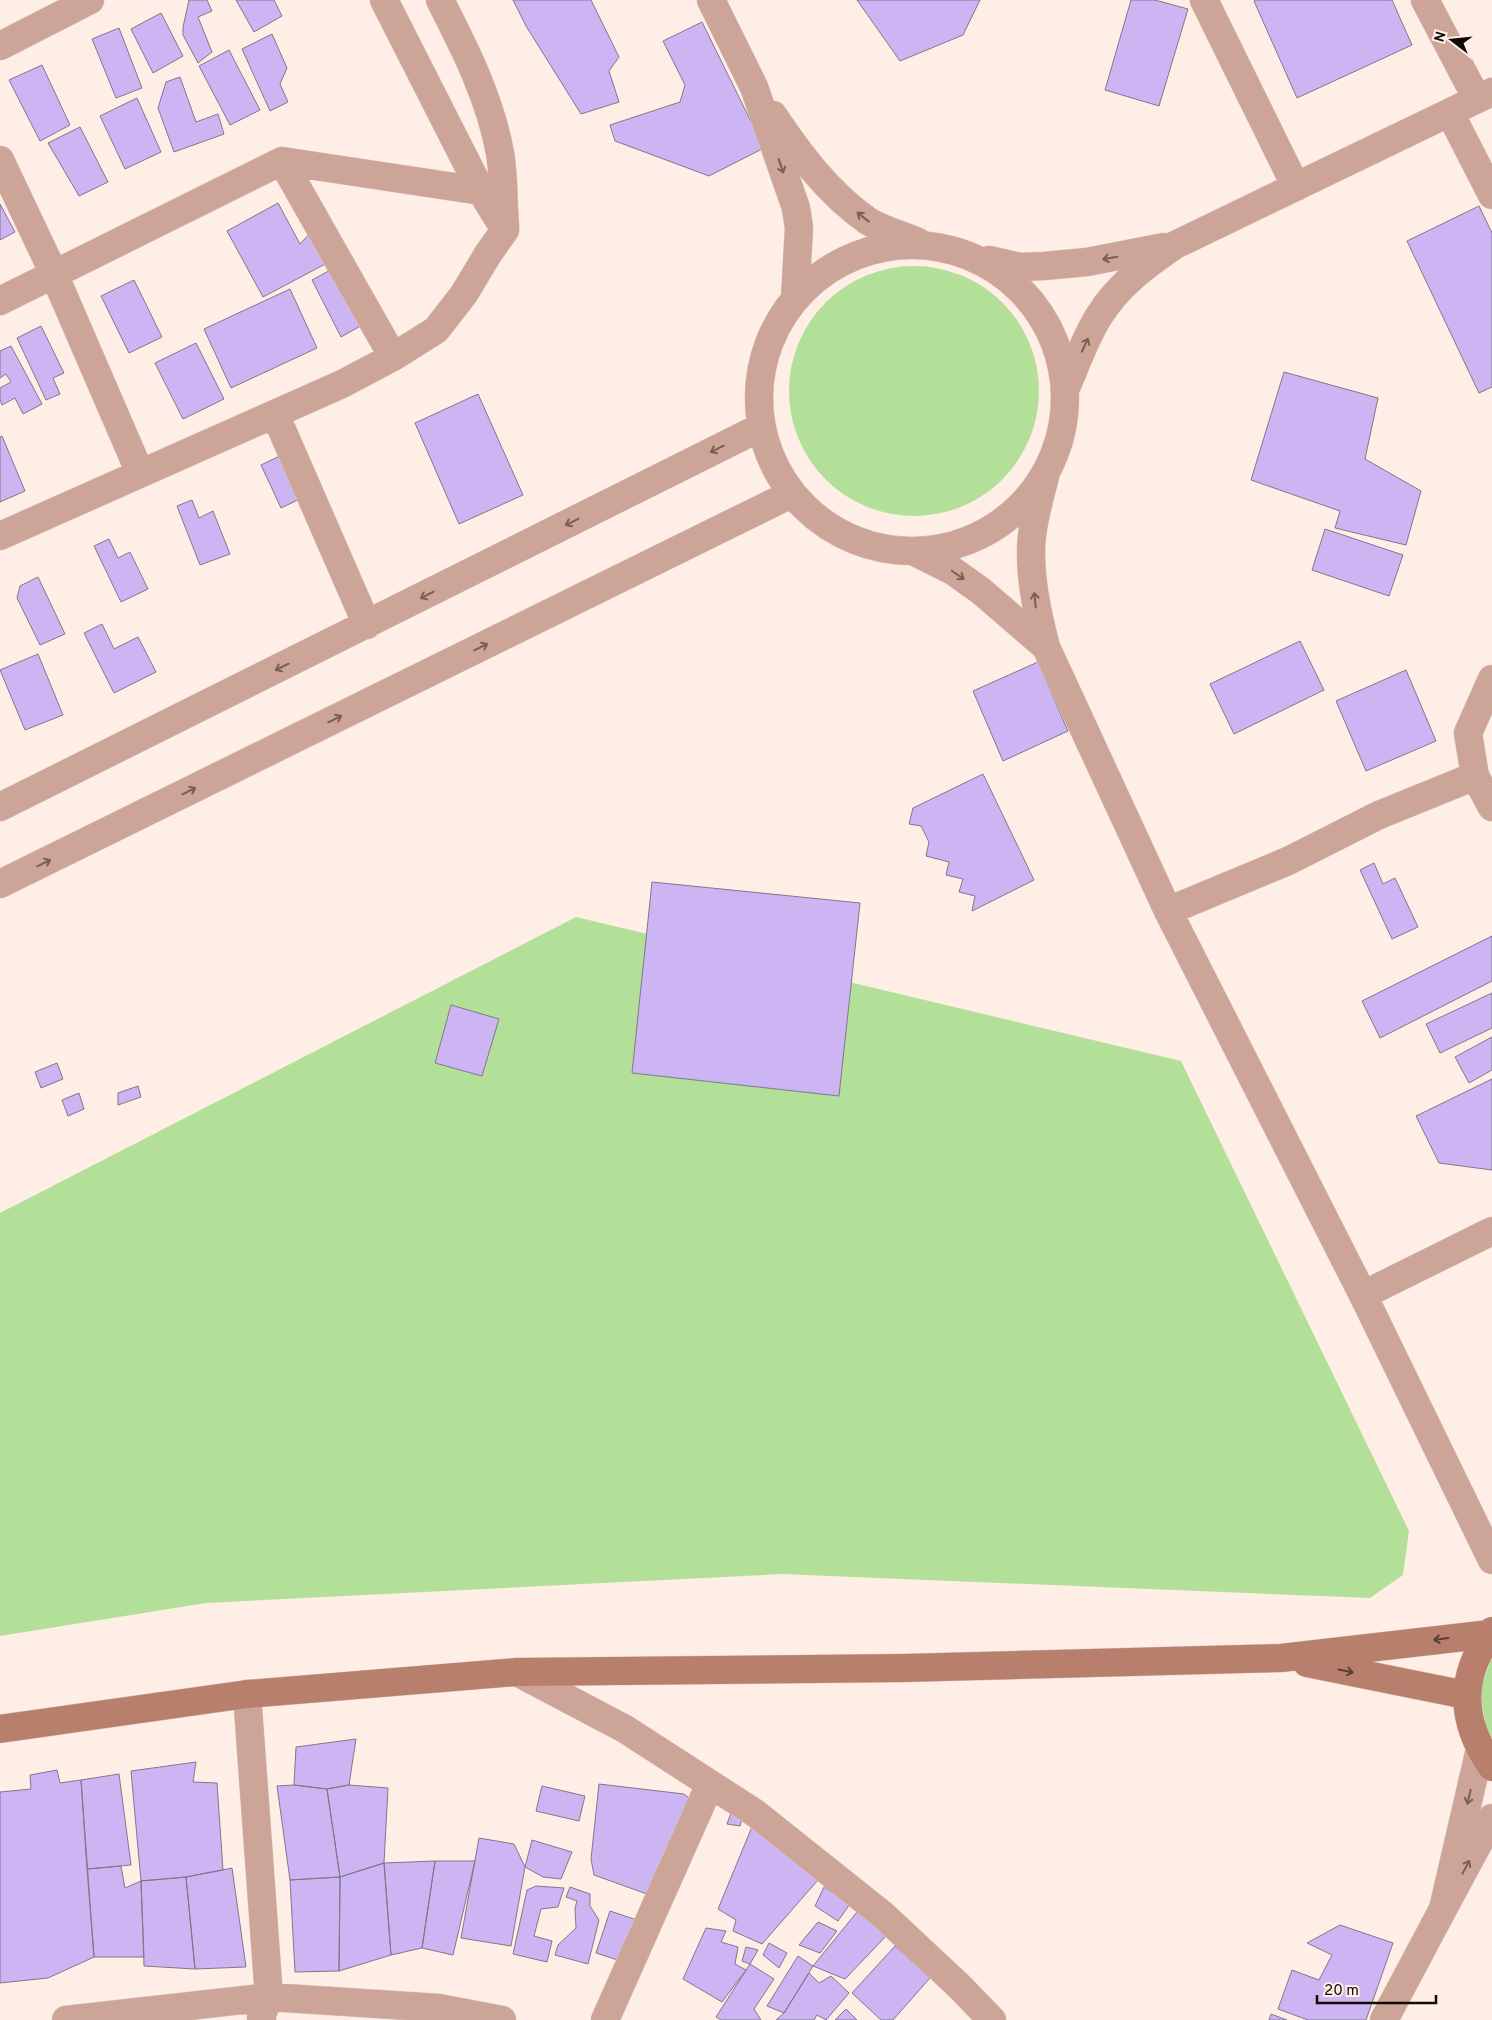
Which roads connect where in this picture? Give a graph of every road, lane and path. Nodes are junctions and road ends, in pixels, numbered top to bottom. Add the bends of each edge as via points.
1 (90, 0) edge
2 (384, 0) edge
3 (440, 0) edge
4 (711, 0) edge
5 (1206, 0) edge
6 (1424, 0) edge
7 (0, 46) edge
8 (754, 87) junction
9 (1484, 96) edge
10 (1450, 112) junction
11 (0, 160) edge
12 (282, 161) junction
13 (1296, 187) junction
14 (481, 191) junction
15 (1492, 195) edge
16 (505, 230) junction
17 (924, 244) junction
18 (1175, 245) junction
19 (977, 258) junction
20 (54, 274) junction
21 (795, 298) junction
22 (0, 301) edge
23 (393, 357) junction
24 (1065, 390) junction
25 (276, 414) junction
26 (761, 427) junction
27 (1046, 472) junction
28 (140, 473) junction
29 (791, 494) junction
30 (0, 536) edge
31 (915, 552) junction
32 (367, 625) junction
33 (1046, 647) junction
34 (1492, 679) edge
35 (1475, 776) junction
36 (1492, 807) edge
37 (0, 808) edge
38 (0, 884) edge
39 (1168, 911) junction
40 (1492, 1231) edge
41 (1363, 1295) junction
42 (1460, 1490) junction
43 (1492, 1527) edge
44 (1492, 1560) edge
45 (1491, 1632) edge
46 (1281, 1658) junction
47 (517, 1672) junction
48 (247, 1694) junction
49 (1466, 1695) junction
50 (0, 1729) edge
51 (1486, 1758) edge
52 (710, 1784) junction
53 (1492, 1818) edge
54 (1444, 1909) junction
55 (266, 2008) edge
56 (66, 2020) edge
57 (502, 2020) edge
58 (605, 2020) edge
59 (992, 2020) edge
60 (1384, 2020) edge

1 - 7 street
2 - 14 street
3 - 16 street via 490,110 500,154
4 - 8 street
5 - 13 street
6 - 9 street
17 -> 8 street via 870,222 835,194 802,156
8 -> 21 street via 796,208 799,228
9 - 10 street
10 - 13 street
10 - 15 street
11 - 20 street
12 - 14 street
12 - 20 street
12 - 23 street
13 - 18 street
14 - 16 street
16 - 23 street via 464,294 436,330
17 - 19 street
17 - 21 street via 888,246 853,256 821,273
18 -> 19 street via 1120,257 1044,266 1020,267
24 -> 18 street via 1098,316 1120,288 1144,266
19 - 24 street via 1012,280 1040,311 1058,348
20 - 22 street
20 - 28 street
21 - 26 street via 776,327 763,359 758,393
23 - 25 street
24 - 27 street via 1062,432
25 - 28 street
25 - 32 street
26 - 29 street via 772,462
26 -> 32 street
27 - 31 street via 1022,505 991,530 955,546
33 -> 27 street via 1036,611 1031,551
28 - 30 street
29 - 31 street via 810,514 834,531 860,543 887,550
38 -> 29 street
31 -> 33 street via 953,571 981,591
32 -> 37 street
33 - 39 street
34 - 35 street via 1468,733
35 - 36 street
35 - 39 street via 1380,815 1288,861
39 - 41 street
40 - 41 street
41 - 42 street
42 - 43 street
42 - 44 street
45 -> 46 main road
45 - 49 main road via 1473,1663
46 - 47 main road via 904,1668
46 -> 49 main road
47 - 48 main road
47 - 52 street via 625,1729
48 - 50 main road
48 - 55 street
49 - 51 main road via 1471,1728
51 -> 54 street
52 - 58 street
52 - 59 street via 755,1813 883,1915
54 -> 53 street
54 - 60 street
55 - 56 street
55 - 57 street via 440,2008

